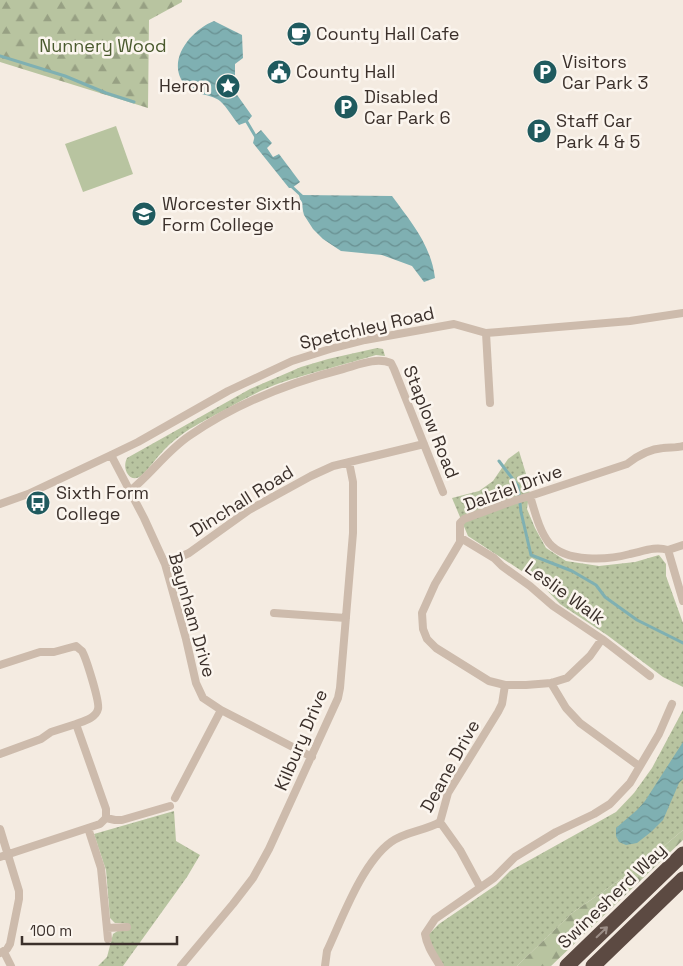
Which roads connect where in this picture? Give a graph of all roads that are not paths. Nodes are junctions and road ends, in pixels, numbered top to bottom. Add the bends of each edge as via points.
1 (683, 313) edge
2 (486, 333) junction
3 (490, 403) dead end
4 (424, 444) junction
5 (683, 446) edge
6 (111, 456) junction
7 (349, 462) junction
8 (130, 491) junction
9 (443, 492) dead end
10 (528, 497) junction
11 (0, 504) edge
12 (460, 538) junction
13 (683, 545) edge
14 (668, 550) junction
15 (165, 564) junction
16 (683, 601) edge
17 (274, 613) dead end
18 (346, 618) junction
19 (602, 639) junction
20 (0, 665) edge
21 (650, 676) dead end
22 (550, 683) junction
23 (505, 685) junction
24 (672, 704) dead end
25 (221, 710) junction
26 (76, 724) junction
27 (0, 754) edge
28 (312, 757) junction
29 (639, 766) junction
30 (175, 798) dead end
31 (170, 806) dead end
32 (106, 818) junction
33 (440, 822) junction
34 (88, 828) junction
35 (0, 829) edge
36 (683, 854) edge
37 (8, 855) junction
38 (0, 857) edge
39 (683, 879) edge
40 (480, 887) junction
41 (127, 927) dead end
42 (107, 928) junction
43 (108, 939) dead end
44 (2, 953) edge
45 (11, 966) edge
46 (181, 966) edge
47 (326, 966) edge
48 (440, 966) edge
49 (567, 966) edge
50 (593, 966) edge

1 - 2 street, Spetchley Road via 630,321
2 - 3 street
2 - 6 street, Spetchley Road via 454,324 365,340 299,359 228,390
4 - 7 street, Dinchall Road
4 - 8 street, Staplow Road via 391,363 371,362 287,385 248,402 188,436
4 - 9 street, Staplow Road
5 - 10 street, Dalziel Drive via 645,453 627,464
6 - 8 street, Baynham Drive
6 - 11 street, Spetchley Road
7 - 15 street, Dinchall Road via 333,466 280,492 189,553
7 - 18 street, Kilbury Drive via 353,482 353,533
8 - 15 street, Baynham Drive
10 - 12 street, Dalziel Drive via 464,519 460,523
10 - 14 street via 541,530 550,544 564,553 598,559 653,548
12 - 19 street, Leslie Walk via 494,558 553,606
12 - 23 street, Dalziel Drive via 422,613 423,629 436,648 489,681
13 - 14 street
14 - 16 street
15 - 25 street, Baynham Drive via 198,691
17 - 18 street
18 - 28 street, Kilbury Drive via 338,698
19 - 21 street, Leslie Walk
19 - 22 street, Dalziel Drive via 580,668 567,678
20 - 26 street via 40,652 76,646 82,651 98,708 89,719
22 - 23 street, Dalziel Drive
22 - 29 street via 580,723
23 - 33 street, Deane Drive via 502,704 448,793
24 - 29 street via 659,734
25 - 28 street, Baynham Drive
25 - 30 street
26 - 27 street
26 - 32 street
28 - 46 street, Kilbury Drive via 253,878
29 - 40 street via 630,783 610,804 515,857
31 - 32 street via 122,820
32 - 34 street via 104,822
33 - 40 street
33 - 47 street, Deane Drive via 391,842 366,868 327,951
34 - 37 street
34 - 42 street via 101,868
35 - 37 street
49 -> 36 highway, Swinesherd Way
37 - 38 street
37 - 44 street via 20,899 10,944
39 - 50 highway, Swinesherd Way
40 - 48 street via 435,919 425,934
41 - 42 street
42 - 43 street
44 - 45 street

